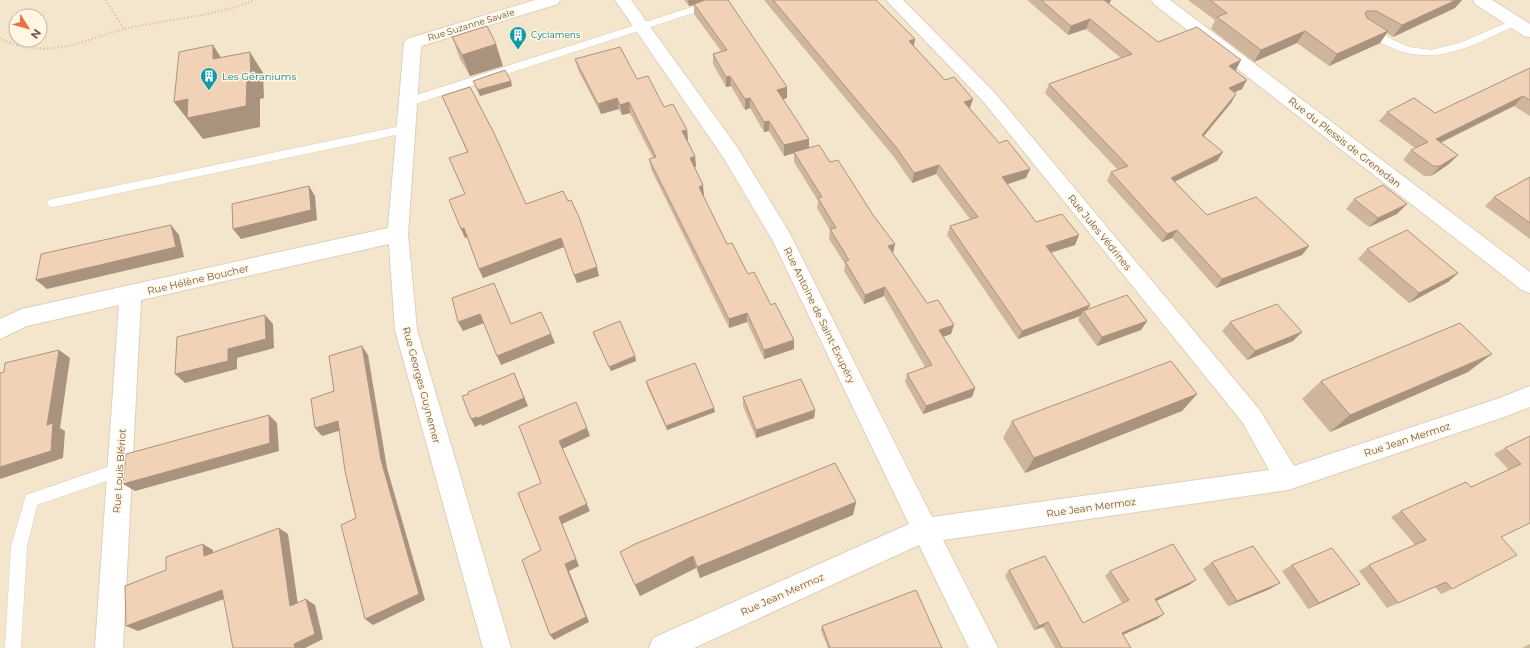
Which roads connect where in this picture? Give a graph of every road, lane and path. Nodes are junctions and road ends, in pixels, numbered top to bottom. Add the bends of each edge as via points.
1 (106, 0) edge
2 (255, 0) edge
3 (552, 0) edge
4 (623, 0) edge
5 (724, 0) edge
6 (894, 0) edge
7 (1160, 0) edge
8 (1481, 0) edge
9 (1515, 22) junction
10 (1363, 26) edge
11 (642, 27) junction
12 (124, 29) junction
13 (1530, 32) edge
14 (0, 38) edge
15 (413, 43) joint
16 (408, 102) junction
17 (406, 129) junction
18 (53, 202) dead end
19 (398, 234) junction
20 (1530, 284) edge
21 (132, 294) junction
22 (0, 330) edge
23 (1528, 400) edge
24 (119, 470) junction
25 (1288, 479) junction
26 (925, 530) junction
27 (13, 648) edge
28 (109, 648) edge
29 (498, 648) edge
30 (663, 648) edge
31 (984, 648) edge

1 - 12 path
2 - 12 path via 241,7 209,15
3 - 15 street, Rue Suzanne Savale
4 - 11 street, Rue Antoine de Saint-Exupéry
5 - 11 lane
6 - 25 street, Rue Jules Védrines via 988,96 1071,196 1251,416
7 - 20 street, Rue du Plessis de Grenedan
8 - 9 street
9 - 10 lane via 1462,46 1430,53 1405,49 1385,41
9 - 13 street
11 - 16 lane
11 - 26 street, Rue Antoine de Saint-Exupéry via 730,152 782,238
12 - 14 path via 78,44 52,48 26,48 6,43
15 - 16 street, Rue Georges Guynemer
16 - 17 street, Rue Georges Guynemer
17 - 18 lane
17 - 19 street, Rue Georges Guynemer
19 - 21 street, Rue Hélène Boucher
19 - 29 street, Rue Georges Guynemer via 406,330
21 - 22 street, Rue Hélène Boucher via 22,318
21 - 24 street, Rue Louis Blériot
23 - 25 street, Rue Jean Mermoz
24 - 27 lane via 31,500 19,547
24 - 28 street, Rue Louis Blériot
25 - 26 street, Rue Jean Mermoz
26 - 30 street, Rue Jean Mermoz
26 - 31 street, Rue Antoine de Saint-Exupéry

